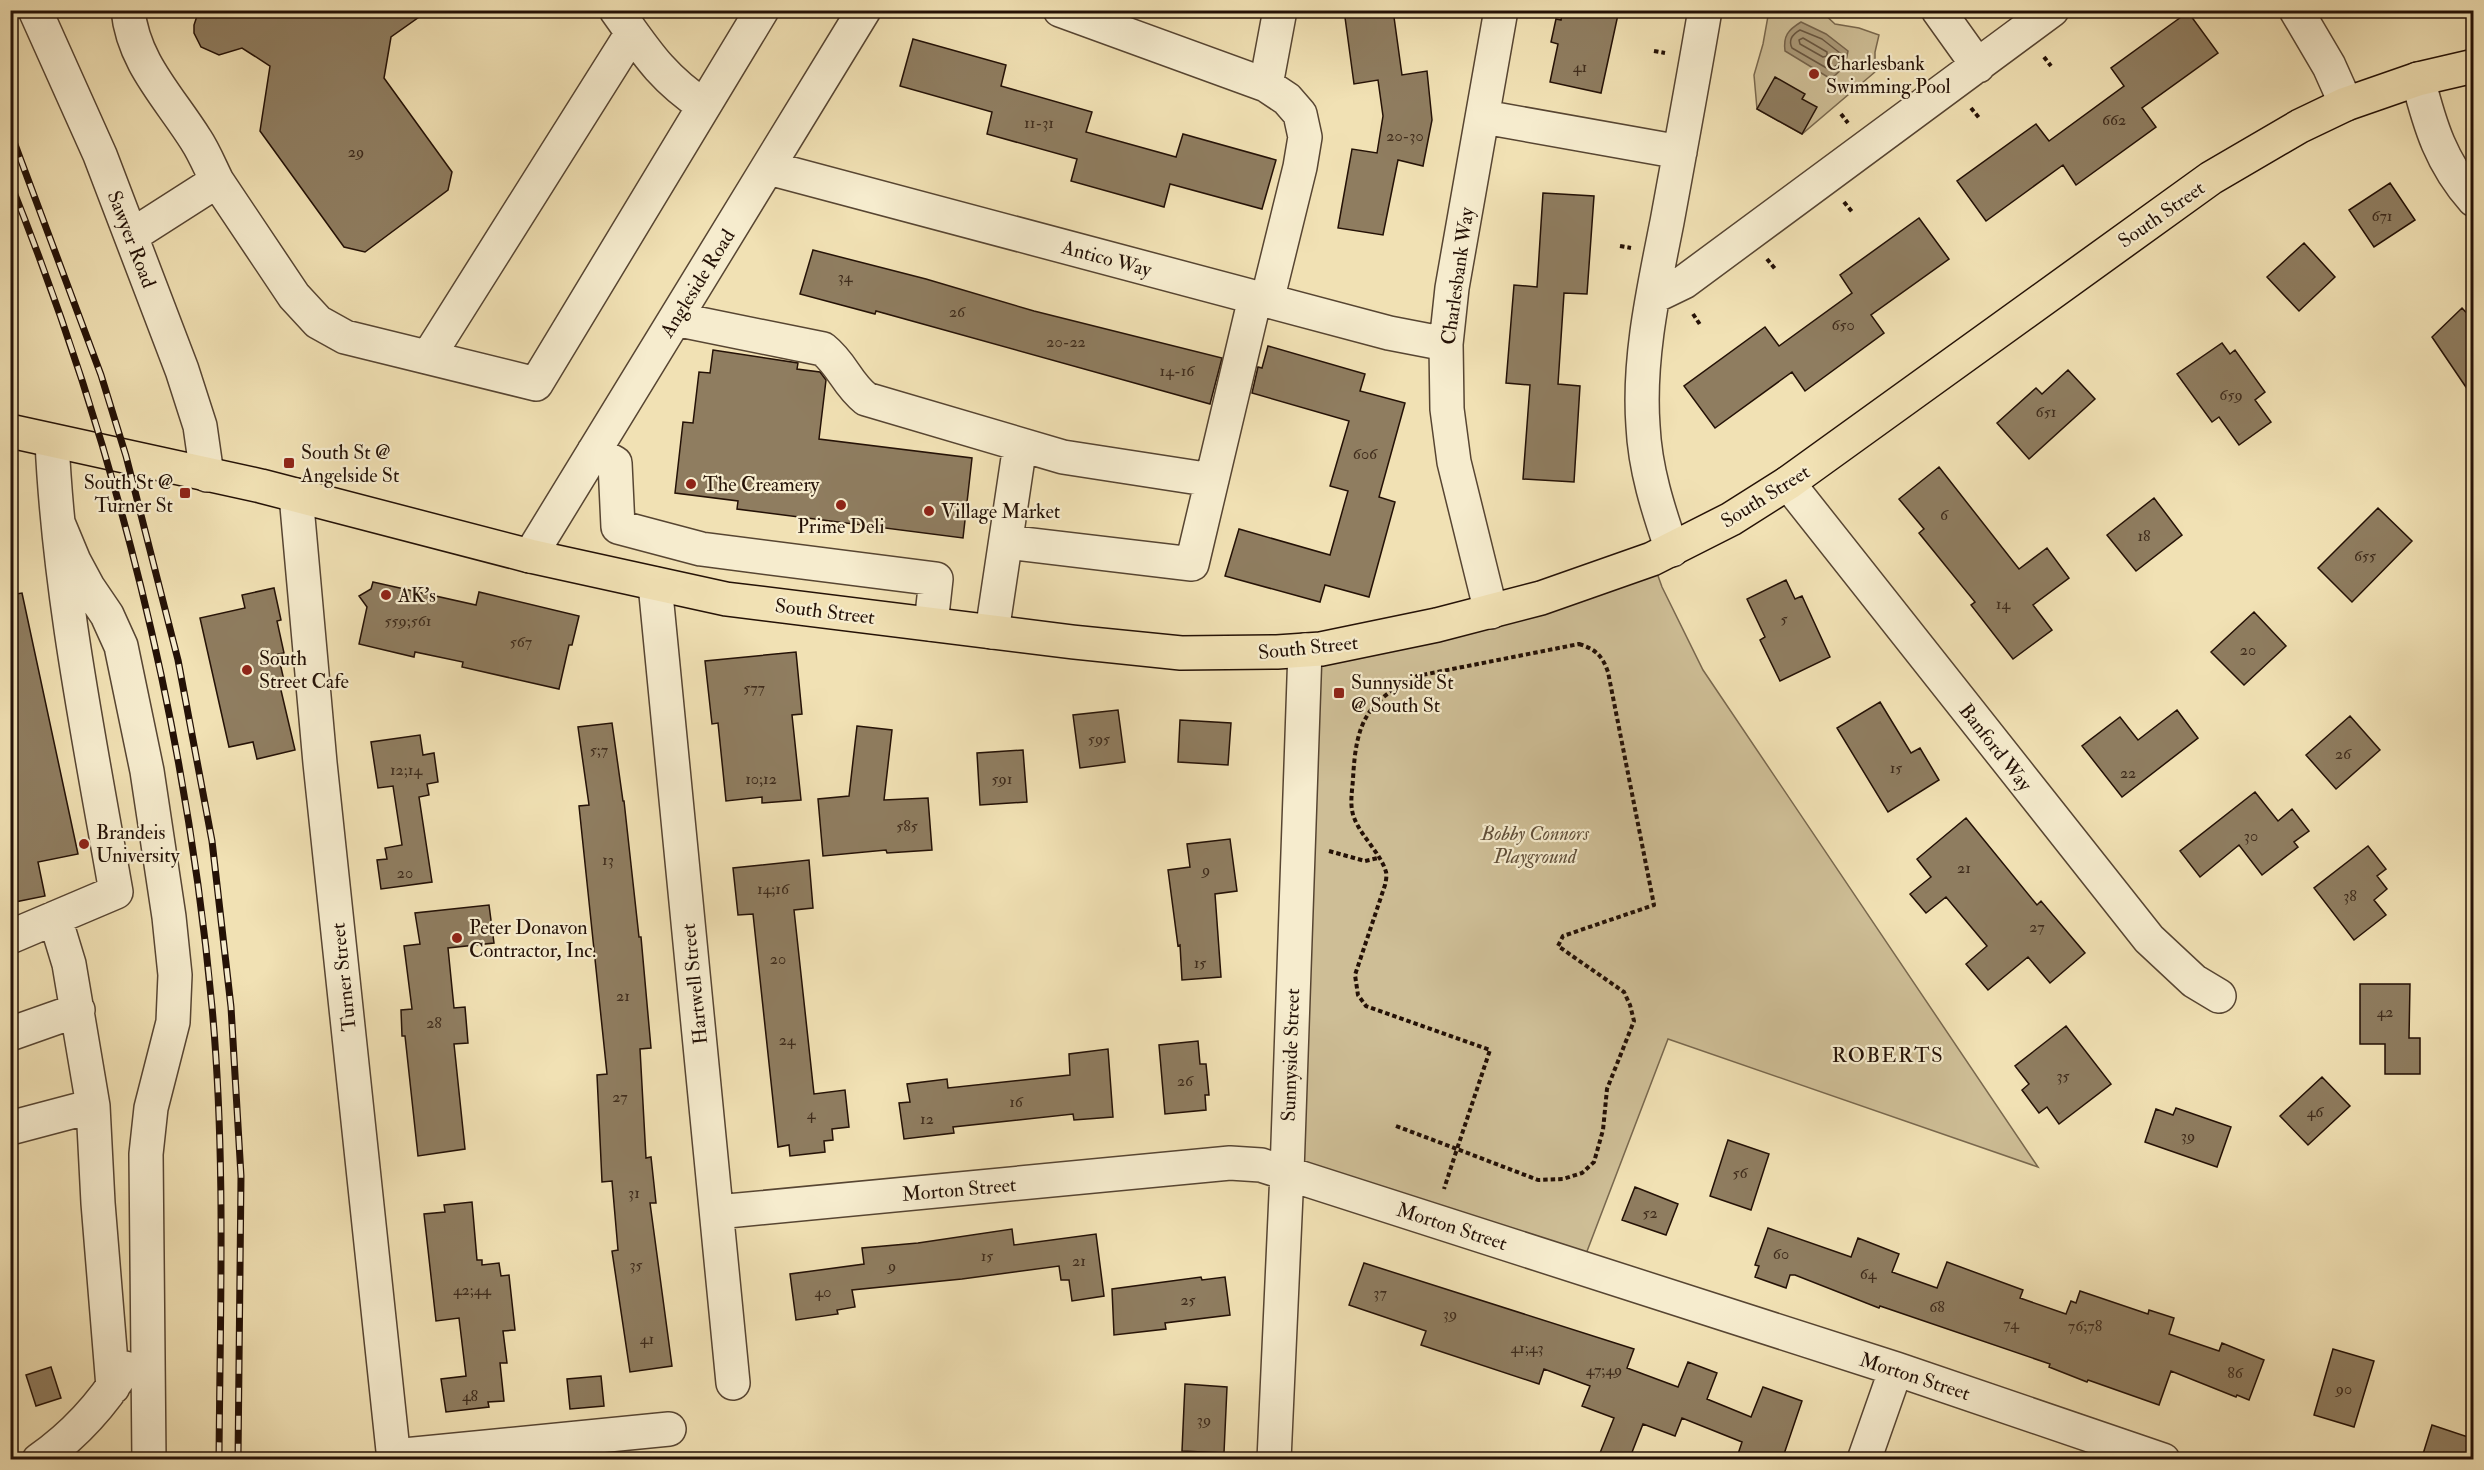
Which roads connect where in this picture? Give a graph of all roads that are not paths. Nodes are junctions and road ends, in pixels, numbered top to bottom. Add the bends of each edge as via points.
1 (35, 10) edge
2 (128, 10) edge
3 (864, 10) edge
4 (1060, 10) edge
5 (1280, 10) edge
6 (1501, 10) edge
7 (1705, 10) edge
8 (1938, 10) edge
9 (2052, 10) edge
10 (2296, 10) edge
11 (751, 16) edge
12 (624, 22) edge
13 (1978, 66) junction
14 (2474, 66) edge
15 (2418, 79) junction
16 (1266, 85) junction
17 (2346, 104) junction
18 (704, 106) junction
19 (1484, 117) junction
20 (1680, 152) junction
21 (769, 168) junction
22 (217, 181) junction
23 (2474, 200) edge
24 (131, 236) junction
25 (1653, 297) junction
26 (1261, 299) junction
27 (675, 319) junction
28 (1446, 344) junction
29 (428, 357) junction
30 (10, 431) edge
31 (52, 441) junction
32 (1020, 445) junction
33 (594, 451) junction
34 (207, 475) junction
35 (1212, 480) junction
36 (1788, 483) junction
37 (296, 495) junction
38 (59, 525) junction
39 (1006, 542) junction
40 (701, 549) junction
41 (1672, 550) junction
42 (530, 556) junction
43 (655, 584) junction
44 (694, 592) junction
45 (1491, 612) junction
46 (931, 624) junction
47 (993, 632) junction
48 (1305, 651) junction
49 (55, 918) junction
50 (10, 937) edge
51 (2218, 996) dead end
52 (78, 1010) junction
53 (10, 1034) edge
54 (93, 1106) junction
55 (10, 1128) edge
56 (1287, 1172) junction
57 (717, 1212) junction
58 (149, 1330) junction
59 (1896, 1369) junction
60 (733, 1383) dead end
61 (113, 1387) junction
62 (669, 1429) dead end
63 (394, 1458) edge
64 (39, 1460) edge
65 (149, 1460) edge
66 (1274, 1460) edge
67 (1864, 1460) edge
68 (2163, 1460) edge

1 - 24 street, Sawyer Road via 100,155
2 - 22 street via 130,31 139,55 197,141
3 - 21 street, Angleside Road
4 - 16 street
5 - 16 street
6 - 19 street, Charlesbank Way
7 - 20 street
8 - 13 street
9 - 13 street
10 - 17 street
11 - 18 street
12 - 18 street via 658,69
12 - 29 street
13 - 25 street via 1684,282
14 - 15 main road, South Street
15 - 17 main road, South Street
15 - 23 street via 2429,124 2445,162
16 - 26 street via 1300,114 1305,137
17 - 36 main road, South Street via 2211,178
18 - 29 street via 536,384
19 - 20 street
19 - 28 street, Charlesbank Way via 1452,288
20 - 25 street
21 - 26 street, Antico Way
21 - 27 street, Angleside Road
22 - 24 street
22 - 29 street via 294,296 318,322 345,337
24 - 34 street, Sawyer Road via 194,405
25 - 41 street via 1642,424 1650,483
26 - 28 street, Antico Way
26 - 35 street
27 - 32 street via 823,349 836,359 852,388 866,399
27 - 33 street, Angleside Road
28 - 45 street, Charlesbank Way via 1454,462
30 - 31 main road, South Street
31 - 34 main road, South Street
31 - 38 street
32 - 35 street via 1063,457
32 - 39 street
33 - 40 street via 615,463 618,527
33 - 42 street, Angleside Road
34 - 37 main road, South Street
35 - 39 street via 1192,564
36 - 41 main road, South Street
36 - 51 street, Banford Way via 2150,939 2194,981
37 - 42 main road, South Street
37 - 63 street, Turner Street via 320,763
38 - 49 street via 79,681 116,892
38 - 58 street via 74,561 121,646 147,771 169,917 175,975 172,1022 151,1108 146,1154
39 - 47 street
40 - 44 street
40 - 46 street via 936,579
41 - 45 main road, South Street via 1599,579
42 - 43 main road, South Street
43 - 44 main road, South Street
43 - 57 street, Hartwell Street
44 - 46 main road, South Street
45 - 48 main road, South Street
46 - 47 main road, South Street
47 - 48 main road, South Street via 1181,653
48 - 56 street, Sunnyside Street
49 - 50 street
49 - 52 street
52 - 53 street
52 - 54 street
54 - 55 street
54 - 61 street
56 - 57 street, Morton Street via 1262,1165 1230,1163
56 - 59 street, Morton Street
56 - 66 street, Sunnyside Street
57 - 60 street, Hartwell Street
58 - 61 street
58 - 65 street
59 - 67 street
59 - 68 street, Morton Street
61 - 64 street via 88,1419
62 - 63 street

